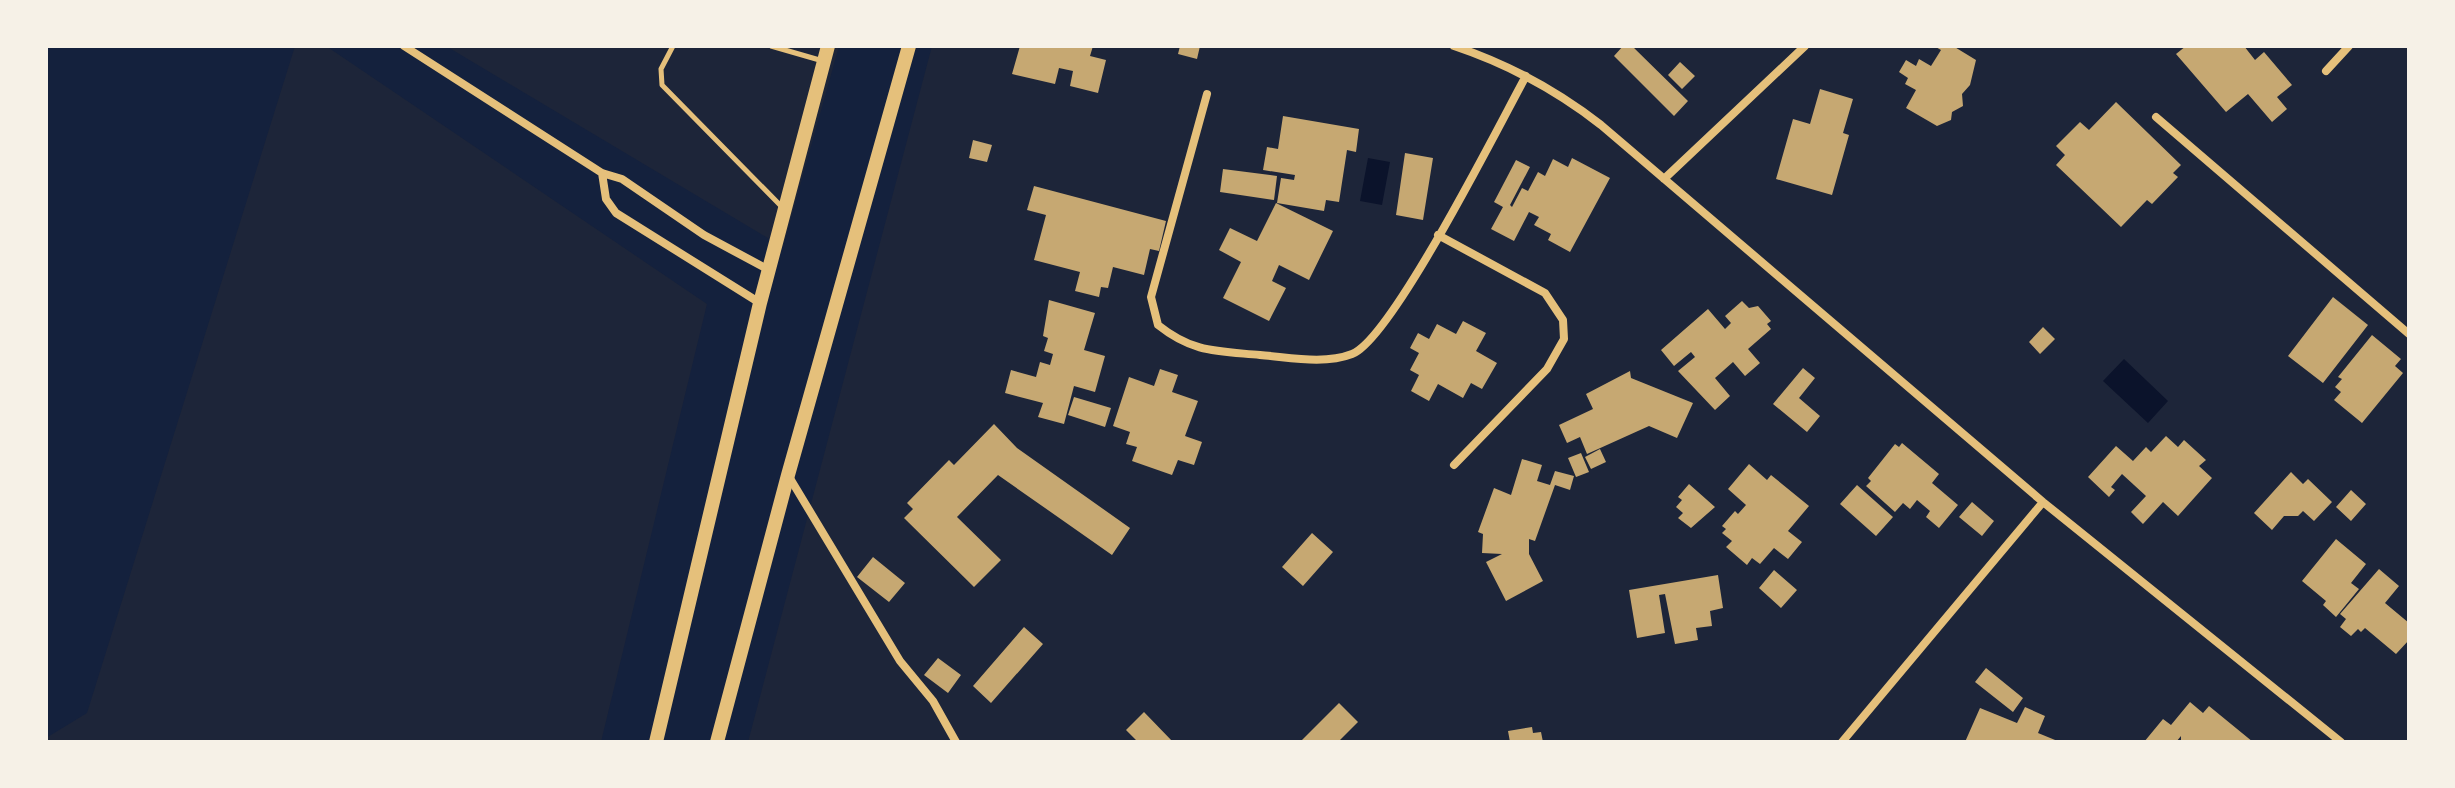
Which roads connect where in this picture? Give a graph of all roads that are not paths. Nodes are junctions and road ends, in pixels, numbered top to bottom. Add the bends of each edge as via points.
1 (404, 46) edge
2 (673, 46) edge
3 (771, 46) edge
4 (909, 46) edge
5 (1454, 46) edge
6 (1805, 46) edge
7 (2349, 46) edge
8 (826, 53) edge
9 (2326, 71) dead end
10 (1526, 76) junction
11 (1207, 94) dead end
12 (2156, 117) dead end
13 (602, 173) junction
14 (1664, 179) junction
15 (785, 210) junction
16 (1438, 235) junction
17 (769, 270) junction
18 (760, 303) junction
19 (2409, 334) edge
20 (1454, 465) dead end
21 (788, 475) junction
22 (2043, 502) junction
23 (656, 742) edge
24 (717, 742) edge
25 (956, 742) edge
26 (1842, 742) edge
27 (2341, 742) edge

1 - 13 street
2 - 15 lane via 661,69 662,85
3 - 8 lane
4 - 21 main road
5 - 10 street
6 - 14 street
7 - 9 street
8 - 15 main road
10 - 14 street via 1560,93
10 - 16 street
11 - 16 street via 1151,297 1158,325 1176,339 1196,350 1316,359 1352,355 1375,339
12 - 19 street
13 - 17 street via 622,179 704,235
13 - 18 street via 606,199 616,213
14 - 22 street
15 - 17 main road
16 - 20 street via 1545,293 1563,320 1564,339 1547,369
17 - 18 main road
18 - 23 main road
21 - 24 main road
21 - 25 street via 900,661 933,701
22 - 26 street
22 - 27 street

